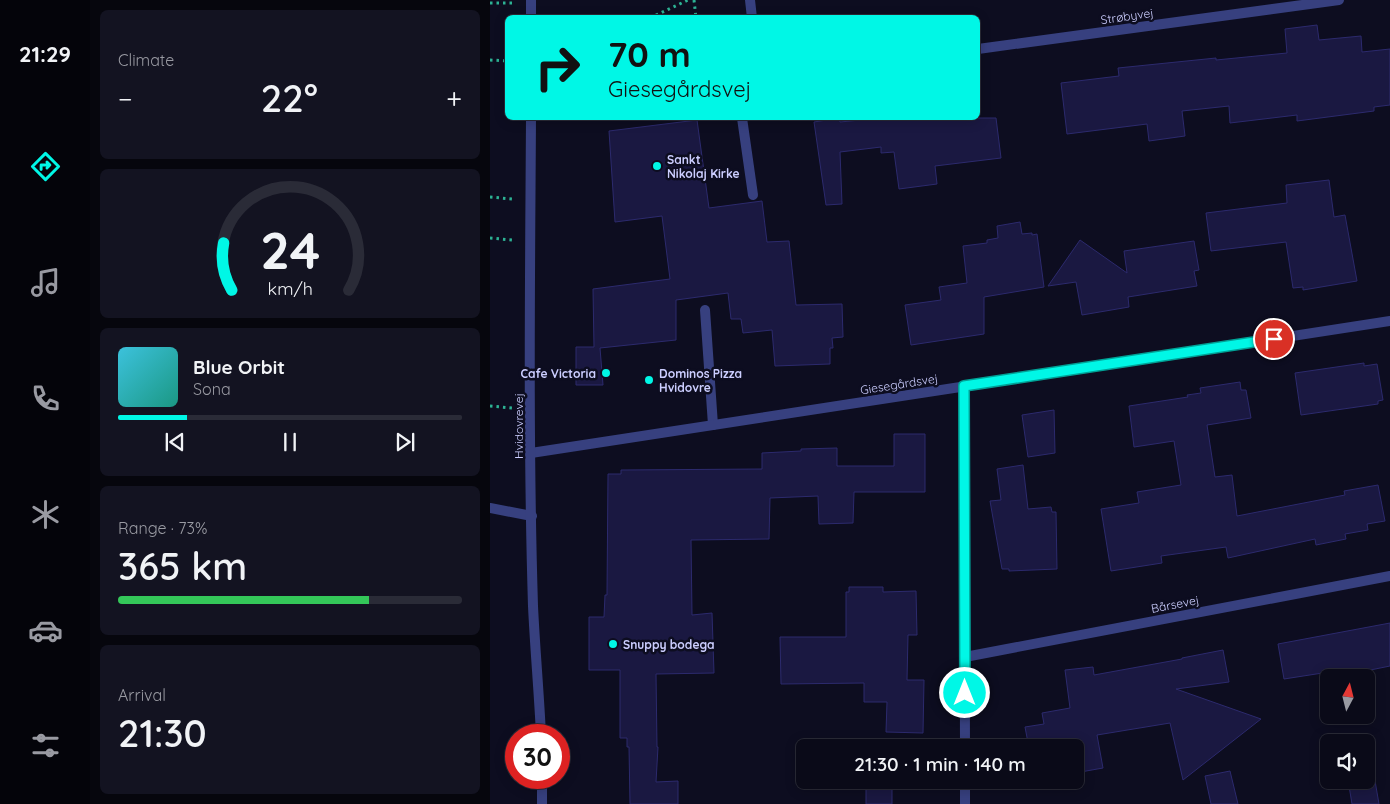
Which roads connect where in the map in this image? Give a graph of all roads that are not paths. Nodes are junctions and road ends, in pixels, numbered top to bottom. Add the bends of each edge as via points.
1 (531, 0) edge
2 (750, 0) edge
3 (1340, 0) edge
4 (531, 15) edge
5 (752, 15) edge
6 (980, 48) edge
7 (531, 120) edge
8 (742, 120) edge
9 (753, 195) dead end
10 (704, 310) dead end
11 (1390, 321) edge
12 (964, 386) junction
13 (713, 425) junction
14 (531, 453) junction
15 (490, 508) edge
16 (532, 516) junction
17 (1390, 576) edge
18 (965, 657) junction
19 (540, 724) edge
20 (965, 739) edge
21 (542, 789) edge
22 (965, 789) edge
23 (542, 804) edge
24 (965, 804) edge

1 - 4 street
2 - 5 street
3 - 6 street, Strøbyvej
7 - 14 street, Hvidovrevej
8 - 9 street
10 - 13 street
11 - 12 street, Giesegårdsvej
12 - 13 street, Giesegårdsvej
12 - 18 street
13 - 14 street, Giesegårdsvej
14 - 16 street, Hvidovrevej
15 - 16 street
16 - 19 street, Hvidovrevej
17 - 18 street, Bårsevej
18 - 20 street
21 - 23 street
22 - 24 street

